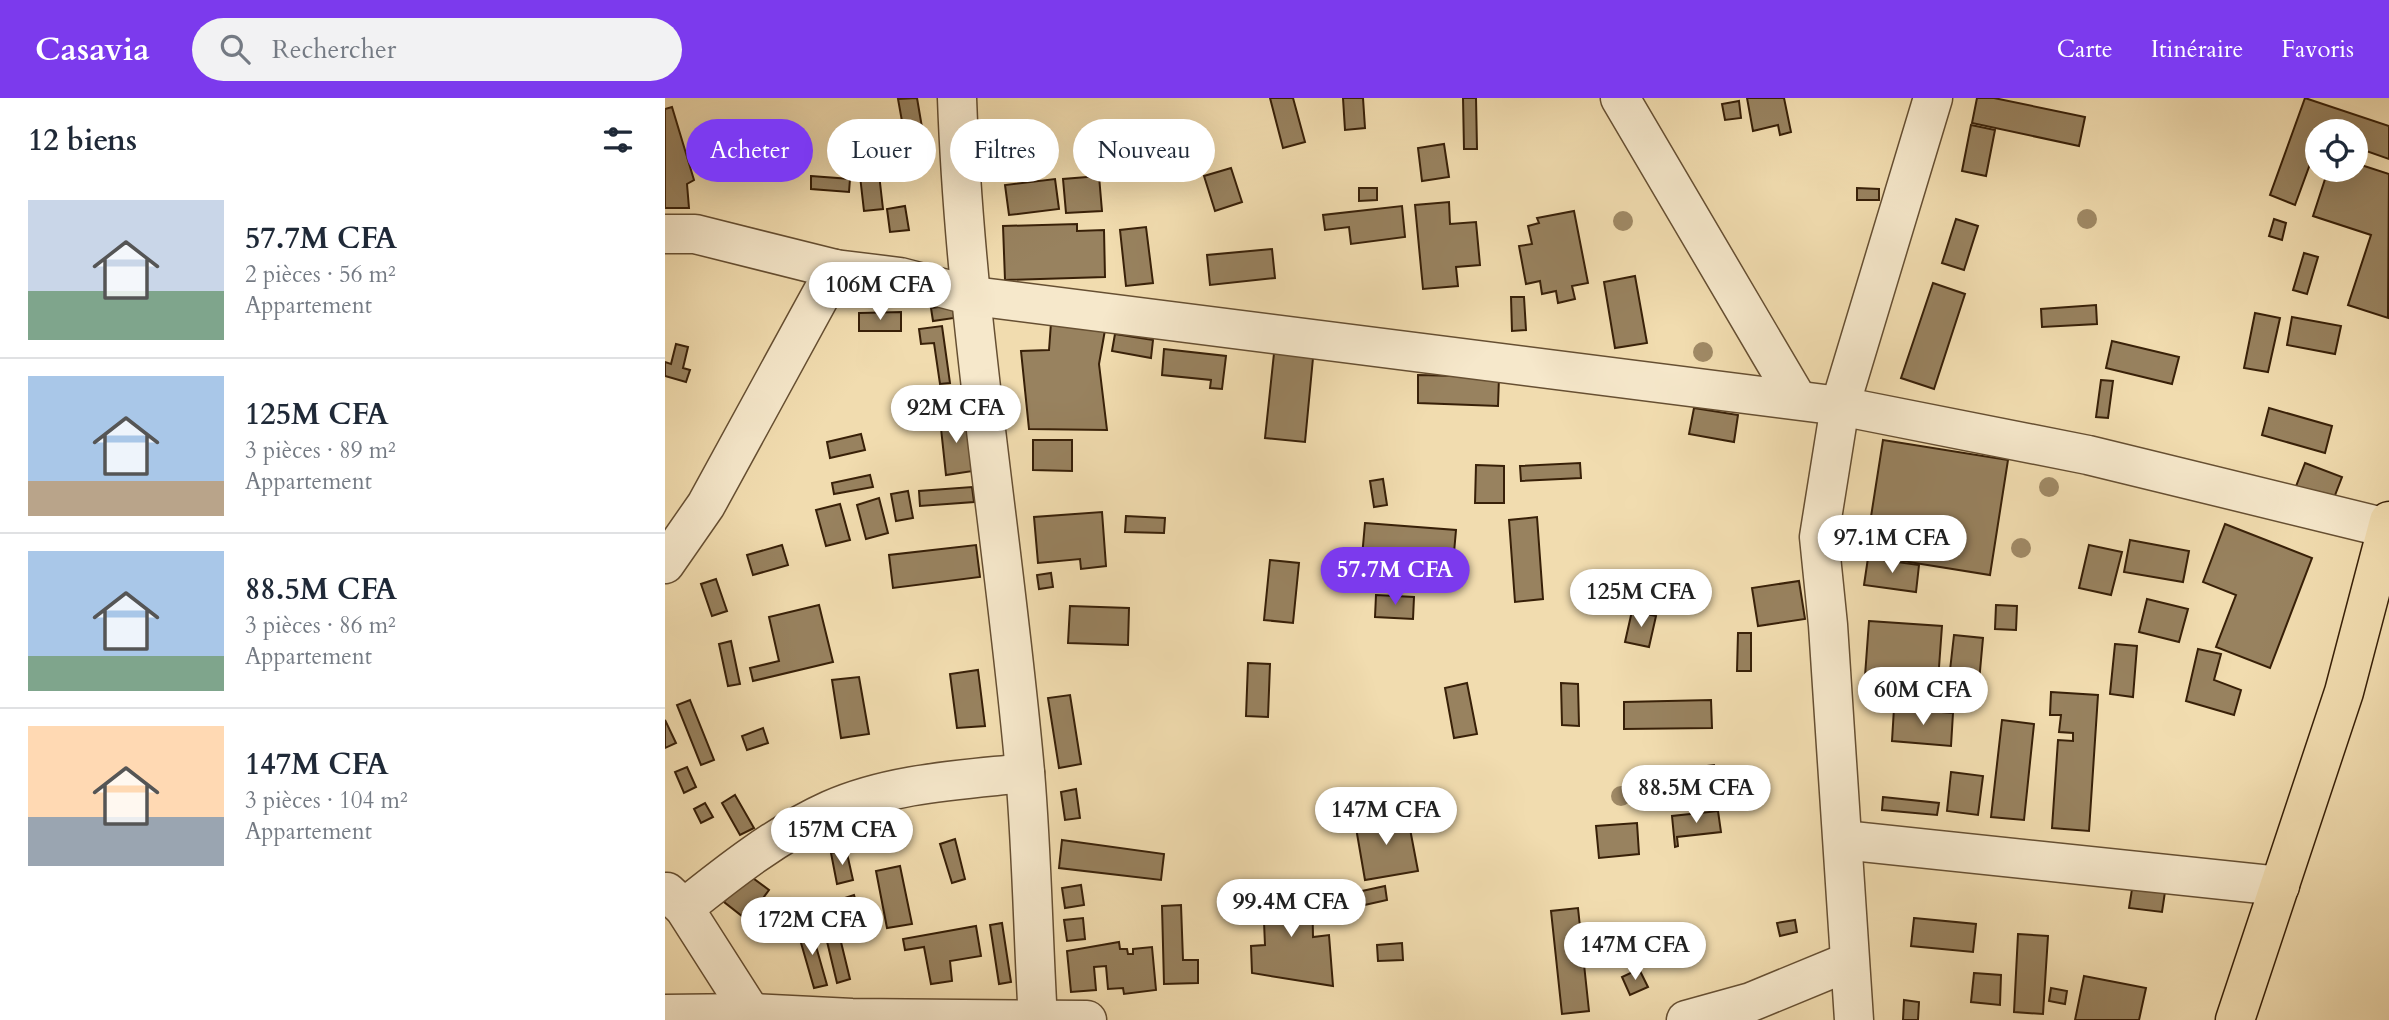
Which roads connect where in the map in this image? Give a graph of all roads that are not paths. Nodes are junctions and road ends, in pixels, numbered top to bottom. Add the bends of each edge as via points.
1 (957, 98) edge
2 (1620, 98) edge
3 (1933, 98) edge
4 (665, 234) edge
5 (835, 269) junction
6 (973, 296) junction
7 (1797, 399) junction
8 (1840, 405) junction
9 (2388, 525) edge
10 (665, 564) edge
11 (1025, 773) junction
12 (1843, 840) junction
13 (2280, 886) junction
14 (674, 899) edge
15 (1848, 962) junction
16 (751, 1013) junction
17 (665, 1014) edge
18 (853, 1019) edge
19 (1038, 1019) edge
20 (1087, 1020) edge
21 (1686, 1020) edge
22 (1854, 1020) edge
23 (2235, 1020) edge

1 - 6 street
2 - 7 street
3 - 8 street
4 - 5 street via 695,234
5 - 6 street via 900,277
5 - 10 street via 706,505
6 - 7 street
6 - 11 street
7 - 8 street
8 - 9 street via 2088,455
8 - 12 street via 1819,537
9 - 13 main road via 2344,692
11 - 14 street via 916,785 831,809
11 - 19 street
12 - 13 street
12 - 15 street
13 - 23 main road
14 - 16 street
15 - 21 street via 1751,1002
15 - 22 street
16 - 17 street
16 - 18 street
18 - 19 street
19 - 20 street

